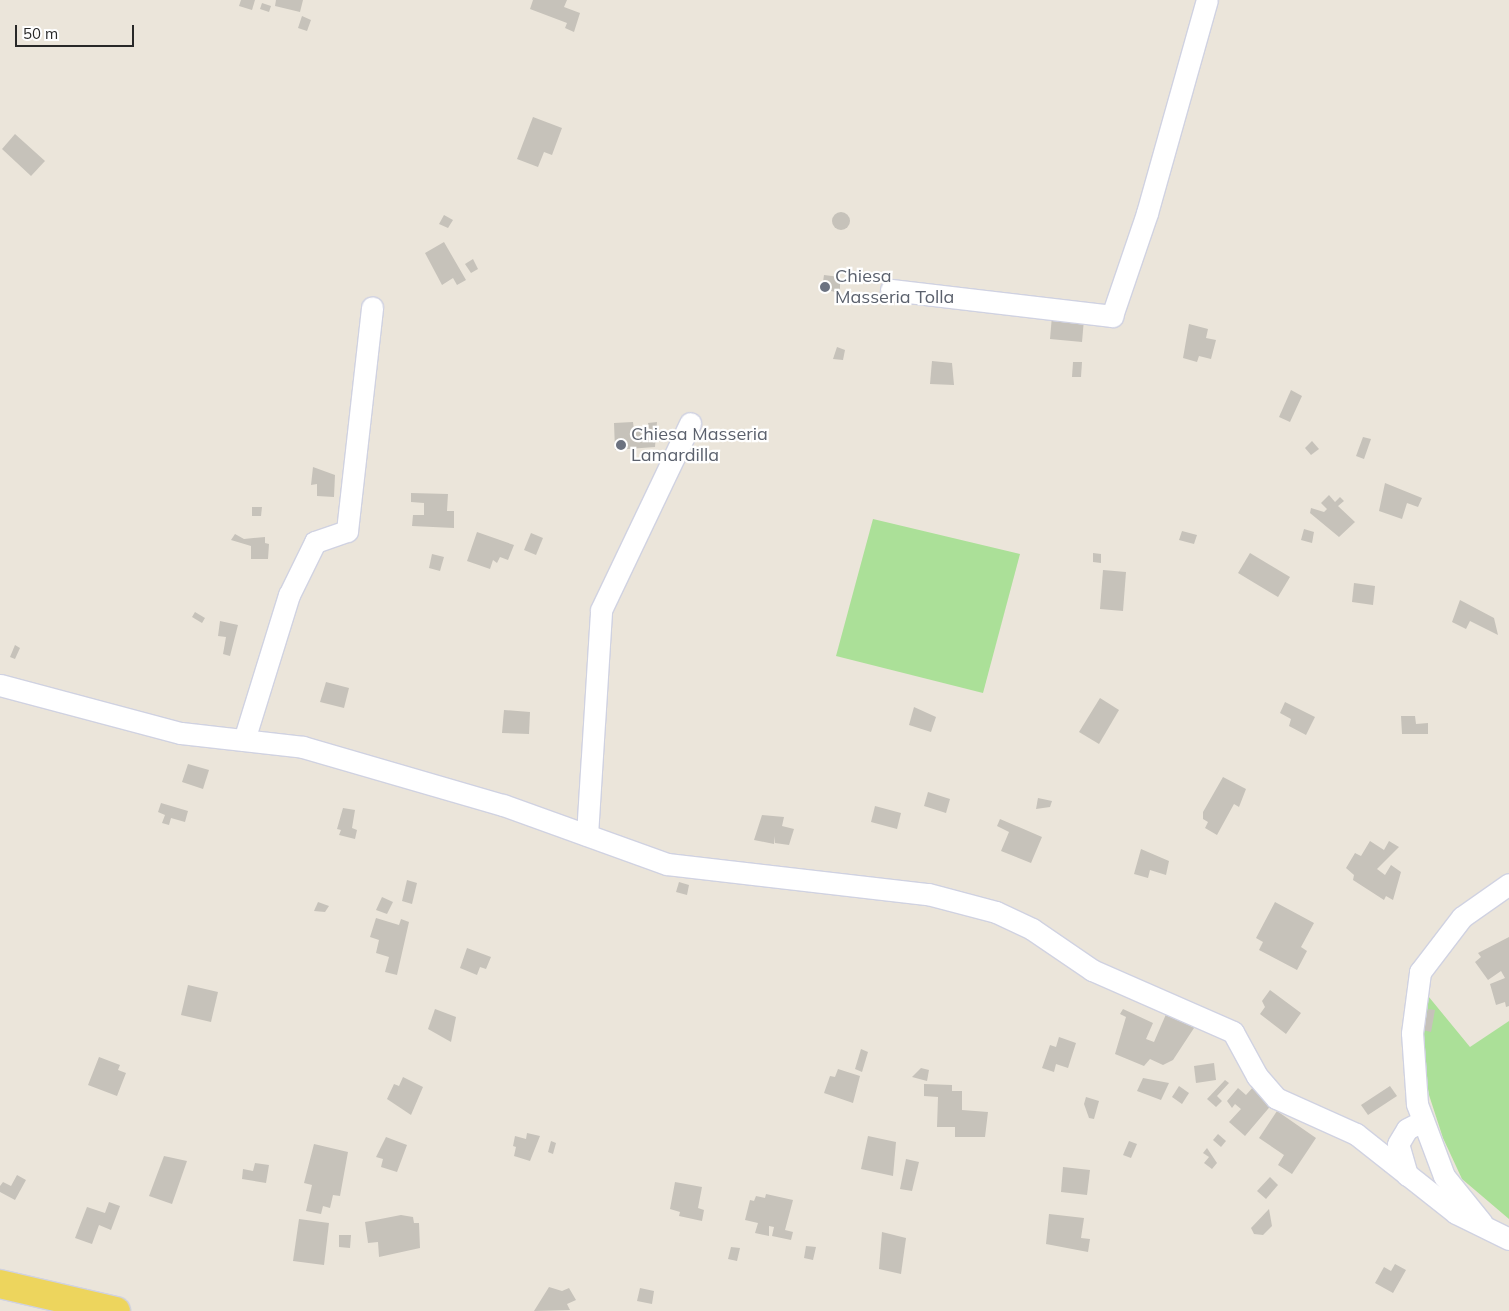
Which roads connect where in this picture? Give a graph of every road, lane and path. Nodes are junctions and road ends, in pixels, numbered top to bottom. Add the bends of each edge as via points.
1 (1207, 0) edge
2 (891, 290) dead end
3 (372, 307) dead end
4 (690, 423) dead end
5 (0, 685) edge
6 (244, 740) junction
7 (587, 835) junction
8 (1509, 884) edge
9 (1423, 1122) junction
10 (1407, 1175) junction
11 (1444, 1176) junction
12 (1430, 1193) junction
13 (1486, 1227) junction
14 (1509, 1240) edge
15 (0, 1284) edge
16 (116, 1311) edge

1 - 2 street via 1147,213 1112,316
3 - 6 street via 346,531 315,542 293,586
4 - 7 street via 600,610
5 - 6 street via 181,733
6 - 7 street via 303,747 503,805
7 - 10 street via 667,864 928,894 996,912 1032,929 1092,970 1233,1032 1256,1076 1276,1098 1356,1134
8 - 9 street via 1462,917 1420,972 1412,1033 1417,1104
9 - 10 street via 1407,1129 1398,1144
9 - 11 street
10 - 12 street
11 - 12 street
11 - 13 street
12 - 13 street via 1456,1213
13 - 14 street
15 - 16 main road

